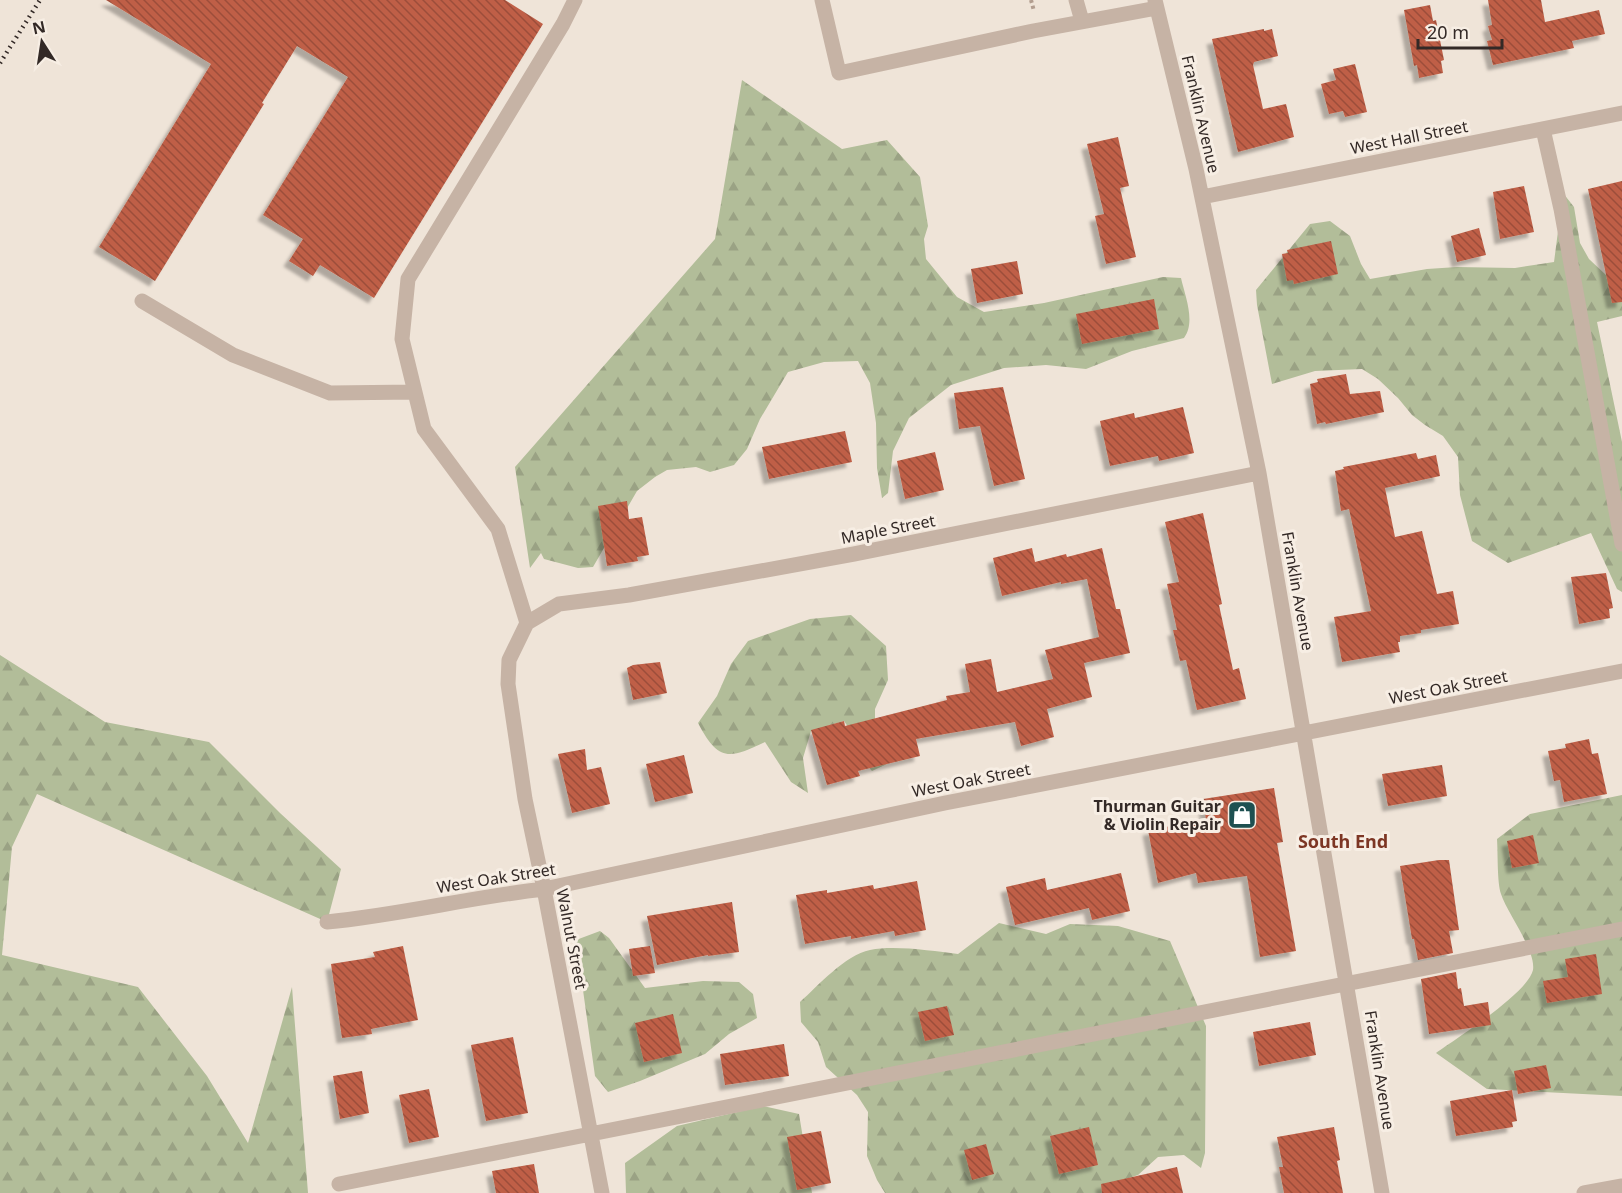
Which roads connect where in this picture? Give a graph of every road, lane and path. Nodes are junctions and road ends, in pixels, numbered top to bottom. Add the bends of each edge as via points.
1 (575, 0) edge
2 (822, 0) edge
3 (1076, 0) edge
4 (1156, 4) edge
5 (1082, 21) junction
6 (1622, 113) edge
7 (1543, 129) junction
8 (1202, 197) junction
9 (142, 301) dead end
10 (415, 392) junction
11 (1259, 473) junction
12 (1622, 544) edge
13 (527, 623) junction
14 (1622, 671) edge
15 (1304, 734) junction
16 (544, 889) junction
17 (327, 922) dead end
18 (1622, 929) edge
19 (1348, 984) junction
20 (591, 1133) junction
21 (339, 1184) dead end
22 (1622, 1186) edge
23 (602, 1193) edge
24 (1382, 1193) edge
25 (1584, 1193) edge

1 - 10 street via 408,279 402,339
2 - 5 street via 839,73
3 - 5 street
4 - 5 street
4 - 8 street, Franklin Avenue
6 - 7 street, West Hall Street
7 - 8 street, West Hall Street
7 - 12 street
8 - 11 street, Franklin Avenue
9 - 10 street via 232,355 330,393
10 - 13 street via 424,429 498,529
11 - 13 street, Maple Street via 854,554 559,604
11 - 15 street, Franklin Avenue
13 - 16 street, Walnut Street via 509,660 508,684 525,799
14 - 15 street, West Oak Street
15 - 16 street, West Oak Street via 945,802
15 - 19 street, Franklin Avenue
16 - 17 street, West Oak Street
16 - 20 street, Walnut Street
18 - 19 street
19 - 20 street
19 - 24 street, Franklin Avenue
20 - 21 street
20 - 23 street, Walnut Street
22 - 25 street

